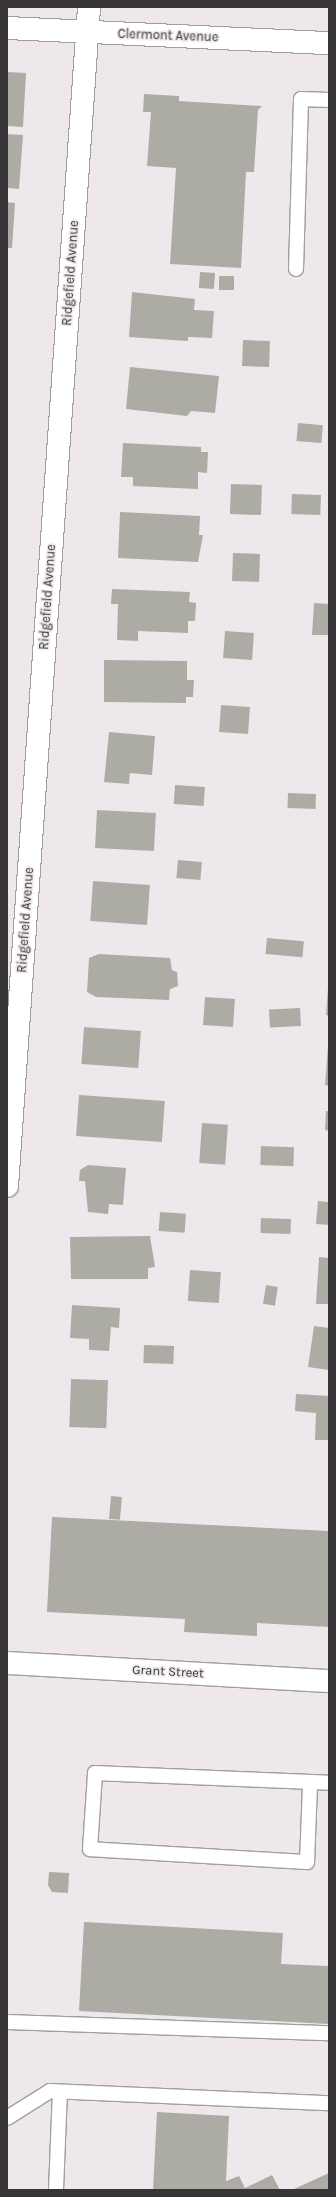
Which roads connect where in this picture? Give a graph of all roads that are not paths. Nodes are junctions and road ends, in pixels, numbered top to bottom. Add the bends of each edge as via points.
1 (89, 7) edge
2 (7, 28) edge
3 (88, 33) junction
4 (329, 43) edge
5 (329, 100) edge
6 (296, 269) dead end
7 (7, 1186) edge
8 (7, 1663) edge
9 (329, 1681) edge
10 (329, 1783) edge
11 (310, 1785) junction
12 (7, 2022) edge
13 (329, 2033) edge
14 (60, 2092) junction
15 (329, 2103) edge
16 (7, 2118) edge
17 (56, 2190) edge

1 - 3 street, Ridgefield Avenue
2 - 3 street, Clermont Avenue
3 - 4 street, Clermont Avenue
3 - 7 street, Ridgefield Avenue
5 - 6 lane via 301,99
8 - 9 street, Grant Street
10 - 11 lane
11 - 11 lane via 95,1773 90,1849 307,1862
12 - 13 lane
14 - 15 lane
14 - 16 lane via 50,2091
14 - 17 lane

